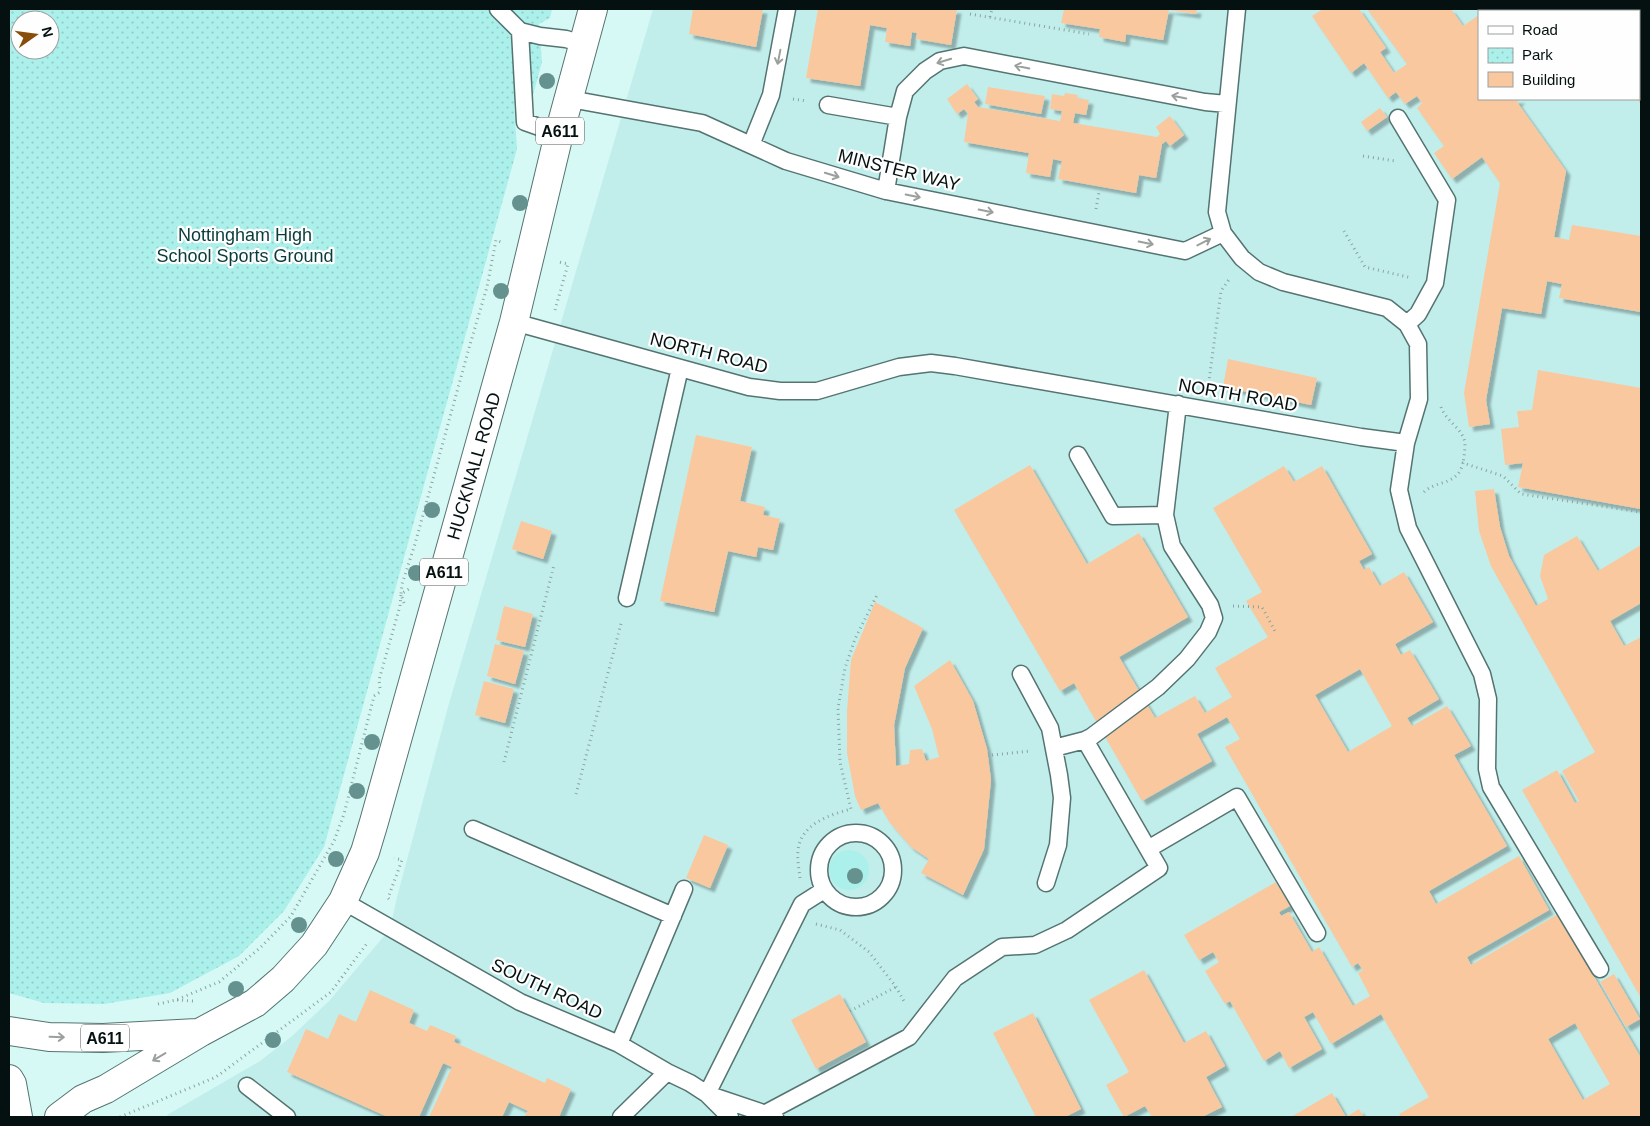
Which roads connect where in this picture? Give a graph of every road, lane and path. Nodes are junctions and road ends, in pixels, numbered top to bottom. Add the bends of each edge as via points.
1 (498, 9) edge
2 (593, 9) edge
3 (787, 9) edge
4 (992, 9) edge
5 (1237, 9) edge
6 (970, 14) dead end
7 (990, 17) junction
8 (520, 31) junction
9 (1089, 34) dead end
10 (583, 44) junction
11 (771, 95) junction
12 (570, 99) junction
13 (1227, 104) junction
14 (828, 105) joint
15 (898, 117) junction
16 (1398, 118) dead end
17 (559, 134) junction
18 (751, 145) junction
19 (1420, 155) junction
20 (1363, 156) dead end
21 (886, 191) junction
22 (1344, 232) dead end
23 (1223, 233) junction
24 (1242, 258) junction
25 (1435, 283) junction
26 (485, 294) dead end
27 (514, 322) junction
28 (1407, 324) junction
29 (680, 368) junction
30 (1439, 401) dead end
31 (1178, 404) junction
32 (1205, 409) junction
33 (1406, 443) junction
34 (1078, 455) dead end
35 (1464, 463) junction
36 (1421, 497) dead end
37 (1641, 512) edge
38 (1165, 515) junction
39 (554, 565) dead end
40 (413, 586) dead end
41 (878, 593) dead end
42 (401, 594) junction
43 (627, 598) joint
44 (404, 603) dead end
45 (1210, 605) junction
46 (1276, 633) dead end
47 (1021, 674) dead end
48 (384, 688) dead end
49 (380, 692) junction
50 (381, 698) dead end
51 (1085, 740) junction
52 (1054, 748) junction
53 (992, 755) dead end
54 (504, 762) dead end
55 (576, 794) dead end
56 (473, 829) dead end
57 (1148, 848) junction
58 (800, 879) dead end
59 (1046, 883) dead end
60 (684, 889) dead end
61 (824, 890) junction
62 (343, 901) junction
63 (673, 916) junction
64 (795, 918) junction
65 (390, 929) junction
66 (1317, 933) dead end
67 (1600, 969) dead end
68 (896, 987) junction
69 (199, 999) dead end
70 (850, 1011) dead end
71 (918, 1026) junction
72 (9, 1031) edge
73 (201, 1032) junction
74 (619, 1044) junction
75 (667, 1072) junction
76 (9, 1079) edge
77 (247, 1086) dead end
78 (707, 1094) junction
79 (771, 1115) edge
80 (18, 1117) edge
81 (59, 1117) edge
82 (120, 1117) edge
83 (287, 1117) edge
84 (621, 1117) edge
85 (730, 1117) edge

1 - 8 lane
2 - 10 main road, HUCKNALL ROAD / A611
3 -> 11 lane
4 - 7 path
5 - 13 lane
6 - 7 path
7 - 9 path
8 - 10 lane
8 - 17 lane via 525,122
10 - 12 main road, HUCKNALL ROAD / A611
11 - 14 path
11 - 18 lane
12 - 17 main road, HUCKNALL ROAD / A611
12 - 18 lane, MINSTER WAY via 702,123
13 -> 15 lane via 964,56 940,60 925,71 905,91
13 - 23 lane via 1216,212
14 - 15 lane
15 - 21 lane
16 - 19 lane
17 - 27 main road, HUCKNALL ROAD / A611
18 -> 21 lane, MINSTER WAY via 786,161
19 - 20 path via 1406,162
19 - 25 lane via 1447,200
21 -> 23 lane, MINSTER WAY via 1185,251
22 - 25 path via 1365,267
23 - 24 lane
24 - 28 lane via 1259,272 1283,282 1387,308
24 - 32 path via 1222,291
25 - 28 lane via 1418,314
26 - 42 path
27 - 29 lane, NORTH ROAD
27 - 62 main road, HUCKNALL ROAD / A611 via 374,822 365,852
28 - 33 lane via 1418,344 1418,399
29 - 31 lane, NORTH ROAD via 749,387 817,391 899,367 931,364
29 - 43 lane
30 - 35 path via 1444,416 1460,431 1465,442
31 - 32 lane, NORTH ROAD
31 - 38 lane
32 - 33 lane, NORTH ROAD
33 - 67 lane via 1399,490 1408,528 1482,674 1488,699 1487,769 1491,787
34 - 38 lane via 1113,516
35 - 36 path via 1458,474 1432,485
35 - 37 path via 1503,476 1521,494
38 - 45 lane via 1172,546
39 - 54 path
40 - 42 path
41 - 58 path via 855,639 845,668 838,708 840,762 851,809 827,816 804,832 798,850
42 - 44 path
42 - 49 path via 379,680
43 - 55 path
45 - 46 path via 1262,608
45 - 51 lane via 1214,618 1208,632 1187,659 1158,687
47 - 52 lane via 1050,728
48 - 49 path
49 - 50 path
49 - 69 path via 374,696 334,841 291,916 261,947 219,982 176,1000 191,1002
51 - 52 lane
51 - 57 lane
52 - 53 path
52 - 59 lane via 1062,798 1058,845
56 - 63 lane
57 - 66 lane via 1236,797
57 - 71 lane via 1159,868 1067,930 1034,945 1002,947 955,978
60 - 63 lane
61 - 61 lane via 819,864 823,852 842,835 868,835 888,850 894,873 884,897 864,908 851,908 839,904
61 - 64 lane via 802,904
62 - 65 lane, SOUTH ROAD
62 - 73 main road, HUCKNALL ROAD / A611 via 314,945 283,979 255,1003
63 - 74 lane
64 - 68 path via 840,930 869,952
64 - 78 lane
65 - 74 lane, SOUTH ROAD via 520,1002
65 - 82 path via 372,938 360,950 331,992 216,1077
68 - 70 path
68 - 71 path
71 - 79 lane via 909,1037
72 -> 73 main road, HUCKNALL ROAD / A611 via 49,1037 103,1038
73 -> 81 main road, HUCKNALL ROAD / A611
74 - 75 lane, SOUTH ROAD
75 - 78 lane, SOUTH ROAD
75 - 84 lane
76 - 80 main road
77 - 83 lane
78 - 79 lane
78 - 85 lane, SOUTH ROAD

